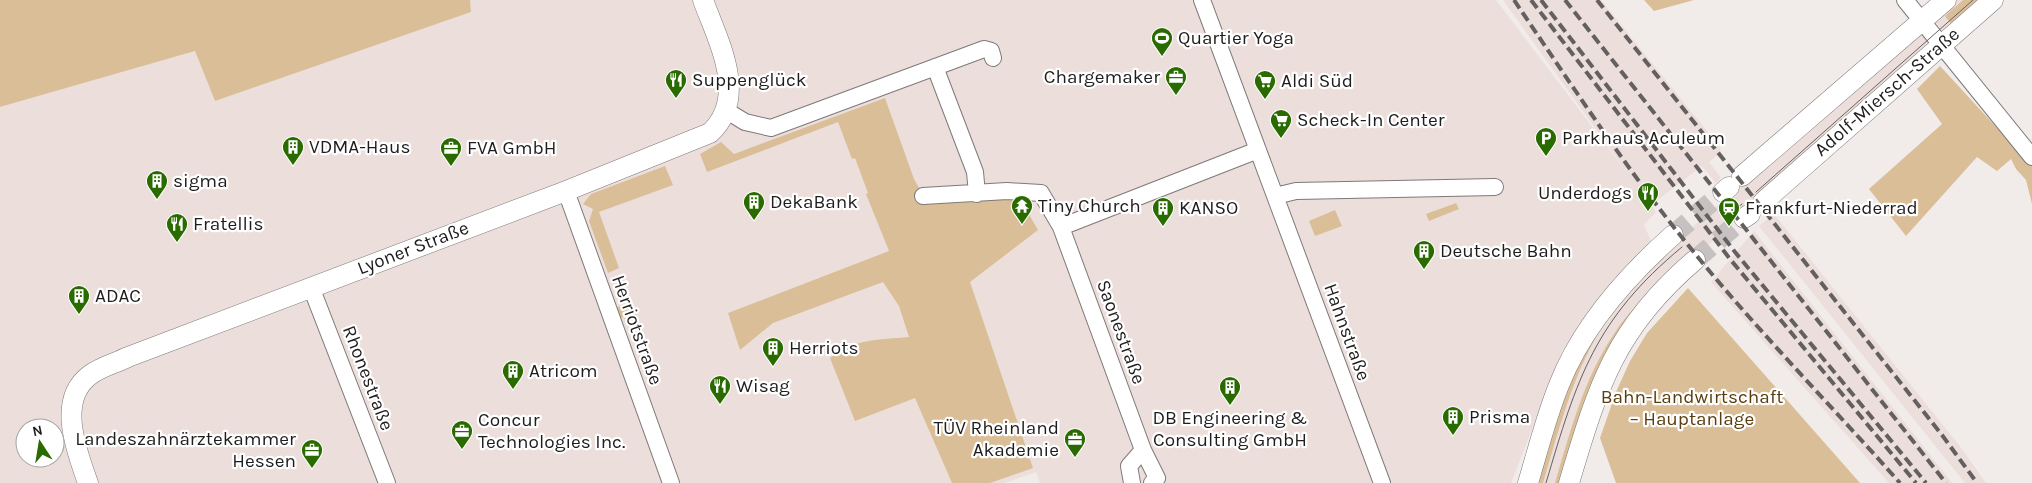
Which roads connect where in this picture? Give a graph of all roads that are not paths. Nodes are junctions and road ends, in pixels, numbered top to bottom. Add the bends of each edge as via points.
1 (703, 0) edge
2 (1202, 0) edge
3 (1905, 0) edge
4 (1946, 0) edge
5 (1993, 0) edge
6 (1922, 21) junction
7 (1940, 45) junction
8 (993, 58) dead end
9 (935, 66) junction
10 (727, 111) junction
11 (1258, 150) junction
12 (2032, 157) edge
13 (1731, 185) tunnel mouth
14 (1495, 187) dead end
15 (566, 191) junction
16 (976, 194) junction
17 (924, 196) dead end
18 (1275, 196) junction
19 (1752, 211) tunnel mouth
20 (1061, 227) junction
21 (1673, 235) tunnel mouth
22 (1695, 260) tunnel mouth
23 (311, 287) junction
24 (1143, 450) junction
25 (88, 483) edge
26 (387, 483) edge
27 (671, 483) edge
28 (1132, 483) edge
29 (1152, 483) edge
30 (1382, 483) edge
31 (1528, 483) edge
32 (1569, 483) edge

1 - 10 main road via 729,75
2 - 11 street, Hahnstraße
3 - 6 street
4 - 6 main road, Adolf-Miersch-Straße
5 - 7 main road, Adolf-Miersch-Straße
6 - 7 street
6 - 13 main road, Adolf-Miersch-Straße
7 - 12 street
7 - 19 main road, Adolf-Miersch-Straße
8 - 9 street via 991,51 984,49
9 - 10 street via 771,128 745,122
9 - 16 street via 975,172
10 - 15 main road, Lyoner Straße via 710,133
11 - 18 street, Hahnstraße
11 - 20 street
14 - 18 street via 1296,191
15 - 23 main road, Lyoner Straße
15 - 27 street, Herriotstraße
16 - 17 street, Saonestraße
16 - 20 street, Saonestraße via 1007,191 1042,193
18 - 30 street, Hahnstraße
20 - 24 street, Saonestraße
21 - 31 main road via 1628,279 1578,348 1559,384
22 - 32 main road via 1641,314 1615,354 1589,416
23 - 25 main road, Lyoner Straße via 128,357 90,375 77,393 71,420
23 - 26 street, Rhonestraße
24 - 28 street via 1129,466
24 - 29 street, Saonestraße via 1157,478

